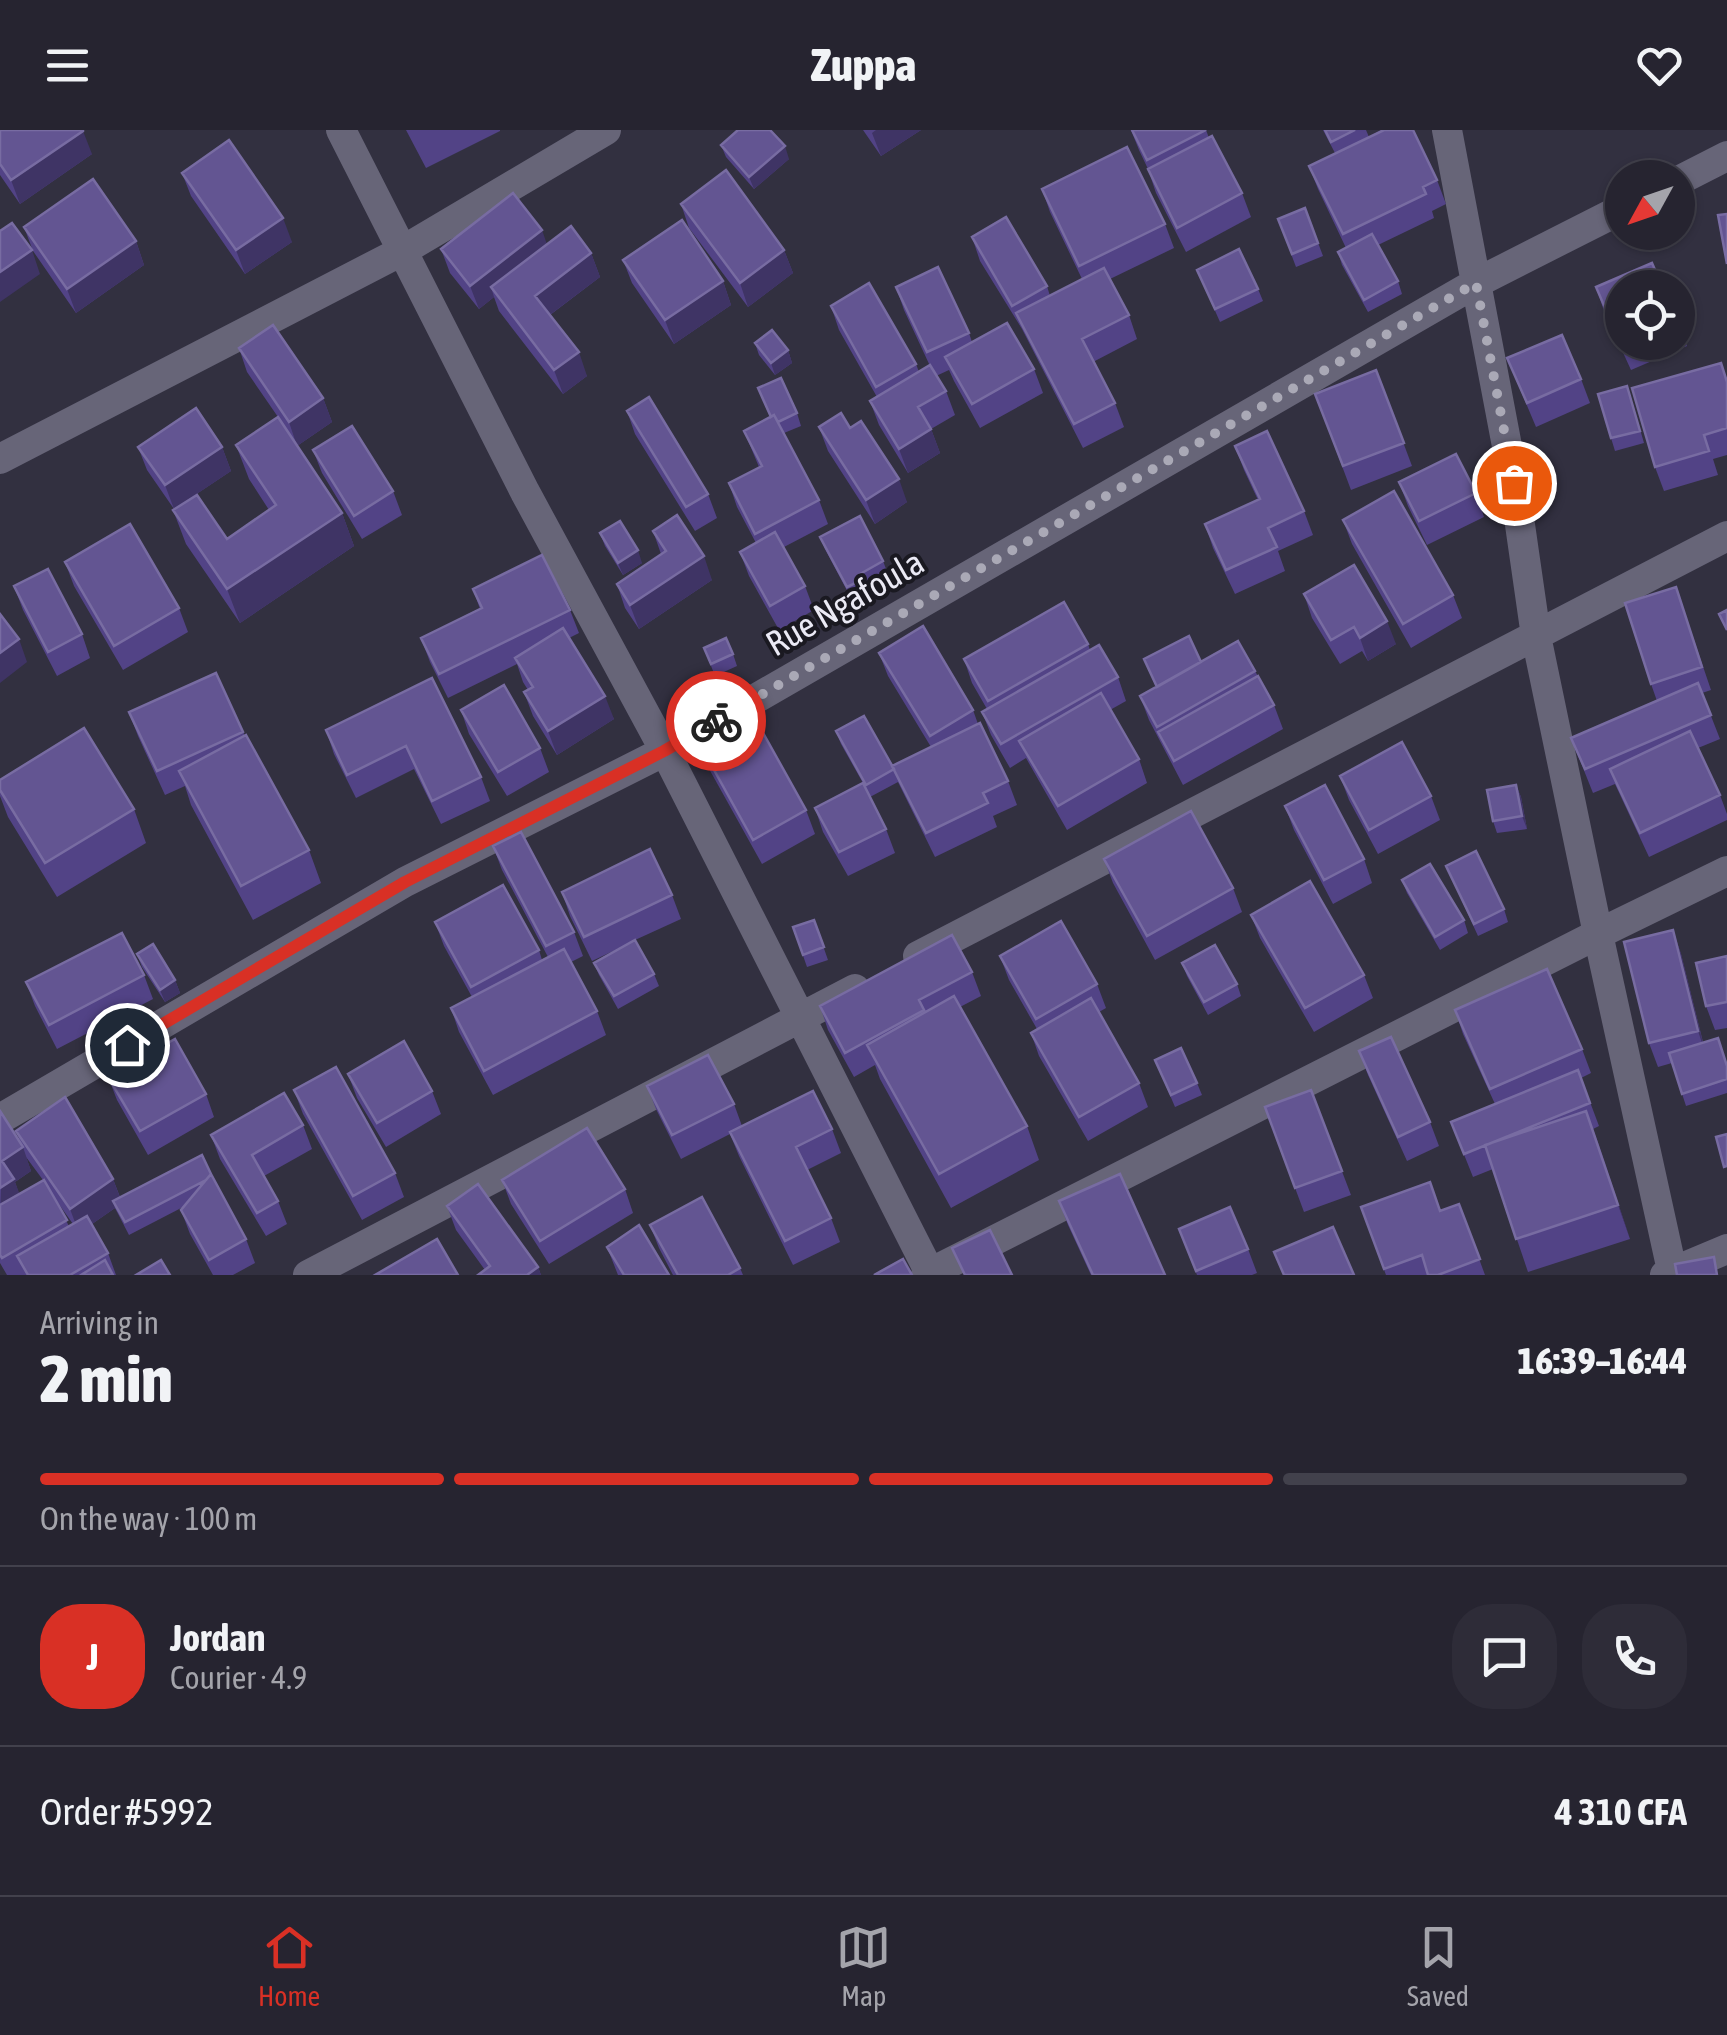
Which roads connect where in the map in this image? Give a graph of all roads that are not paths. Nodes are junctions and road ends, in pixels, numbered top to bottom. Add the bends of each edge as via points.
1 (341, 130) edge
2 (606, 130) edge
3 (1447, 130) edge
4 (1727, 156) edge
5 (1695, 172) edge
6 (1605, 218) edge
7 (402, 250) junction
8 (1476, 283) junction
9 (0, 459) edge
10 (1727, 536) edge
11 (1536, 636) junction
12 (664, 751) junction
13 (1727, 871) edge
14 (1598, 934) junction
15 (800, 1018) junction
16 (0, 1119) edge
17 (1727, 1249) edge
18 (929, 1274) edge
19 (1670, 1274) edge
20 (308, 1275) edge

1 - 7 street
2 - 7 street
3 - 8 street
4 - 5 street
6 - 8 street, Rue Ngafoula
7 - 9 street
7 - 12 street
8 - 11 street
8 - 12 street, Rue Ngafoula
10 - 11 street
11 - 14 street
11 - 15 street
12 - 15 street
12 - 16 street, Rue Ngafoula via 405,882
13 - 14 street
14 - 18 street
14 - 19 street
15 - 18 street
15 - 20 street
17 - 19 street

